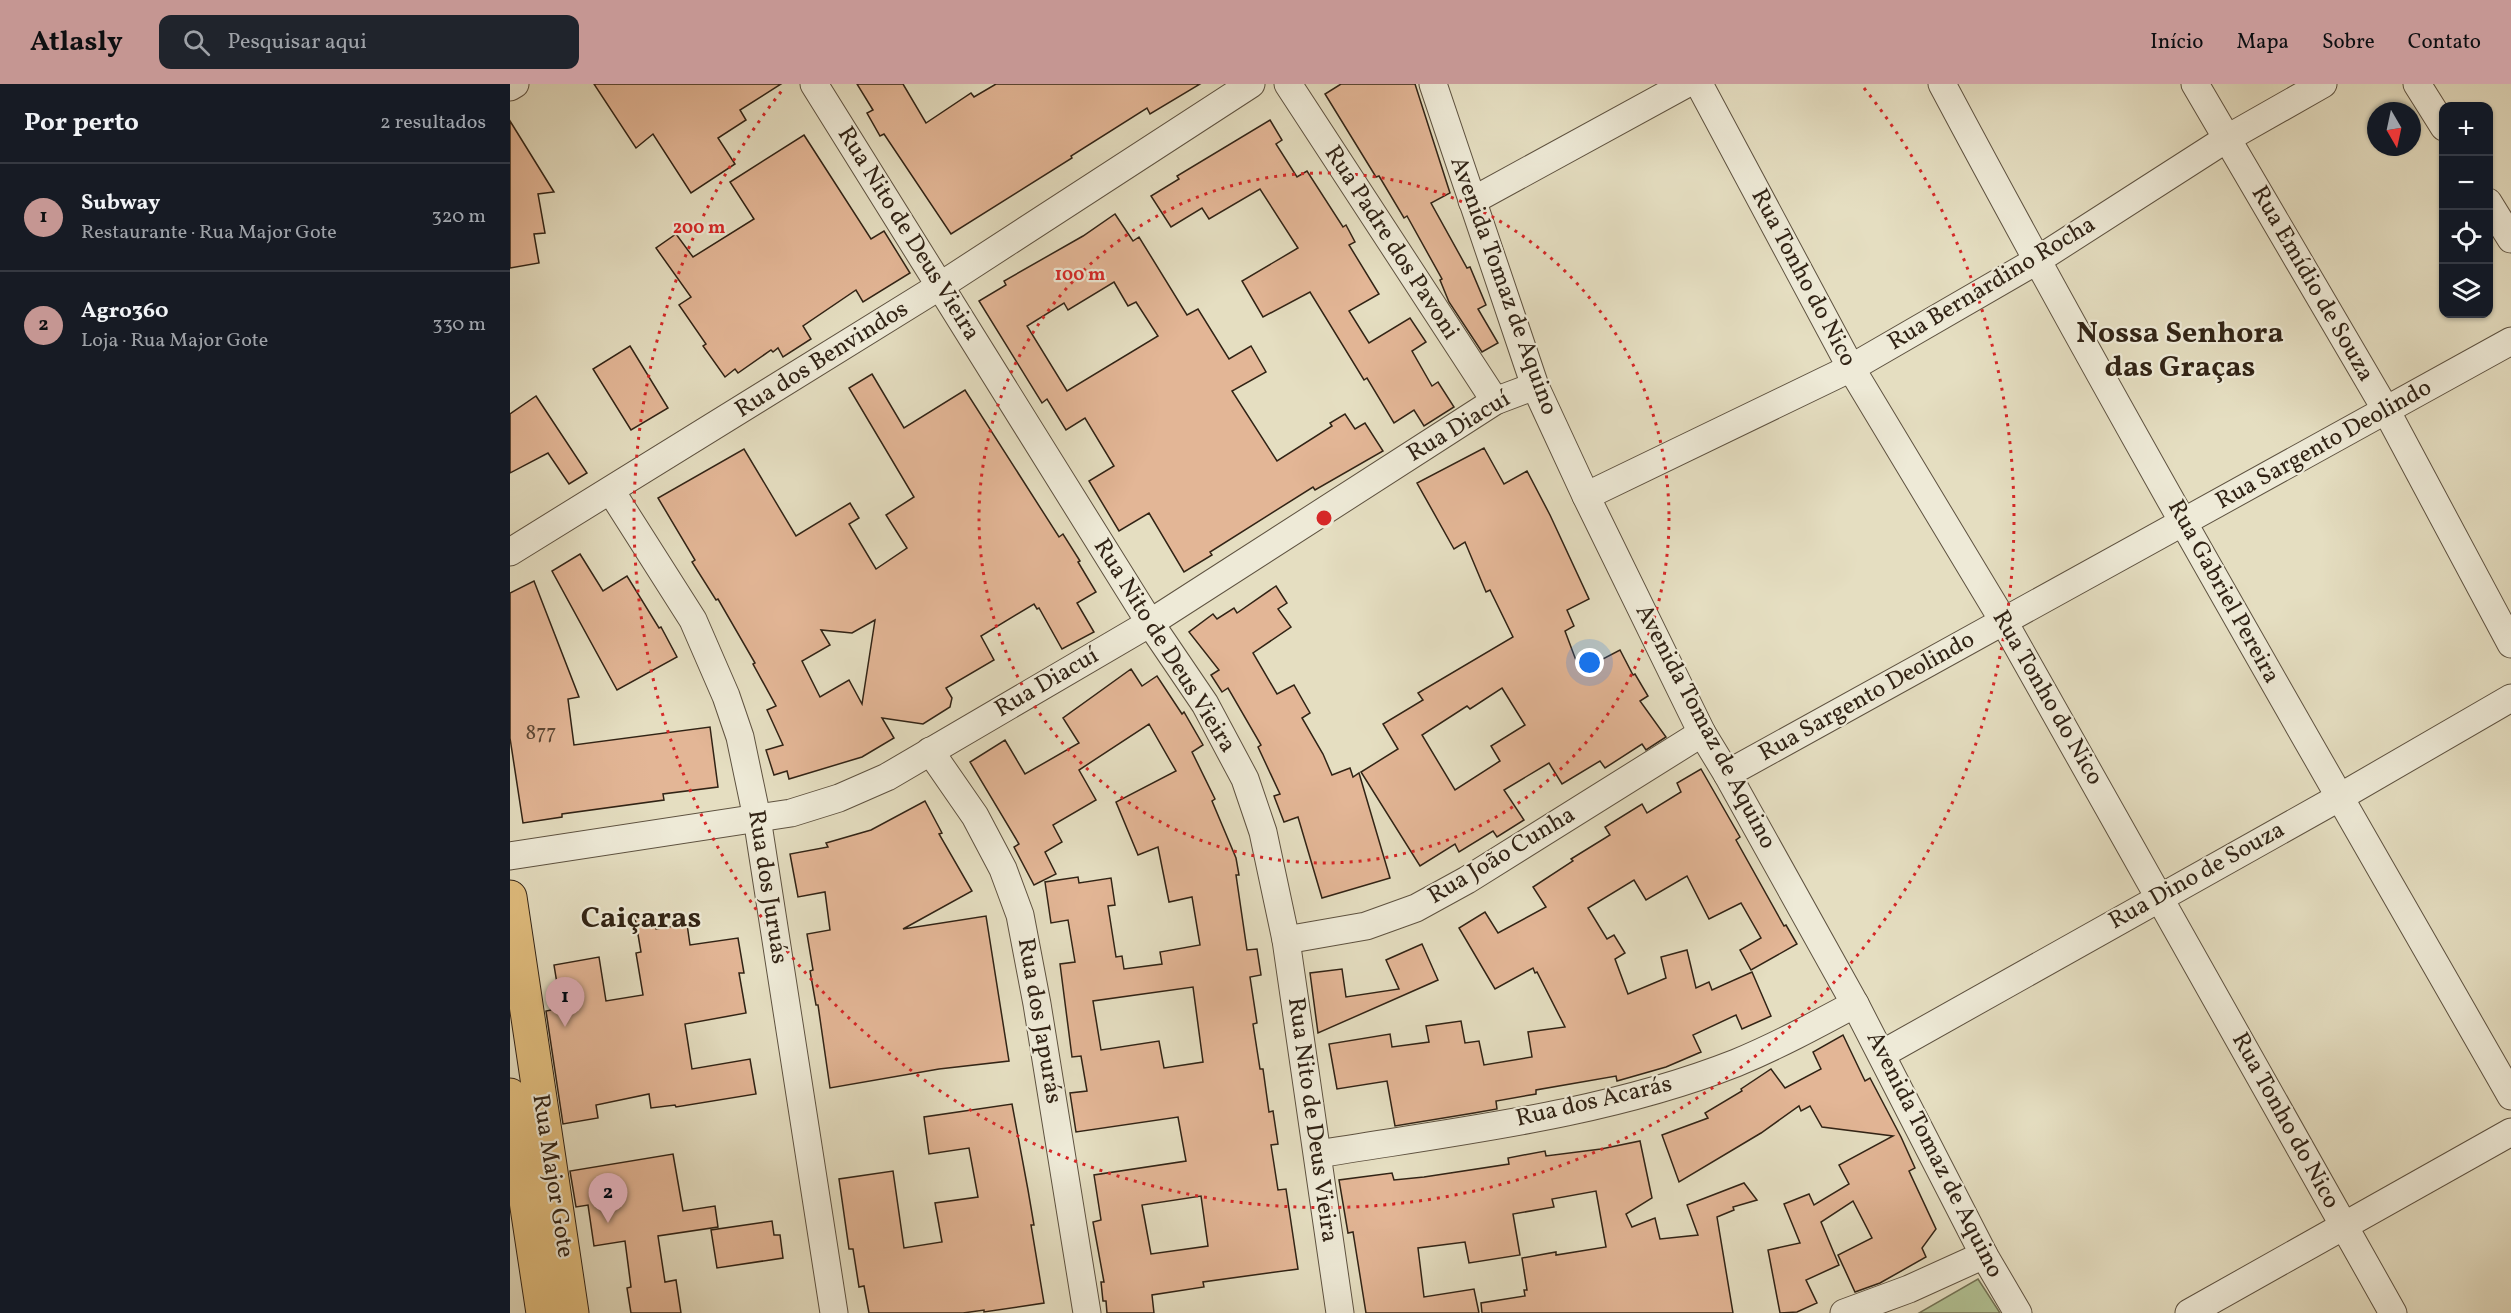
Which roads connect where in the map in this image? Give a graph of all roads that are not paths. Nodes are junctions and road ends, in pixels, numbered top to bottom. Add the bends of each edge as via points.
1 (515, 84) edge
2 (814, 84) edge
3 (1251, 84) edge
4 (1288, 84) edge
5 (1433, 84) edge
6 (1686, 84) edge
7 (1698, 84) edge
8 (1942, 84) edge
9 (2195, 84) edge
10 (2323, 84) edge
11 (2417, 84) edge
12 (510, 87) edge
13 (2439, 119) edge
14 (2226, 139) junction
15 (1472, 201) junction
16 (2493, 210) edge
17 (2511, 239) edge
18 (2036, 261) junction
19 (940, 286) junction
20 (2511, 341) edge
21 (1851, 368) junction
22 (1534, 386) junction
23 (1495, 401) junction
24 (2386, 410) junction
25 (611, 491) junction
26 (1586, 496) junction
27 (2184, 523) junction
28 (510, 552) edge
29 (2004, 622) junction
30 (1150, 623) junction
31 (2511, 644) edge
32 (2511, 698) edge
33 (1702, 733) junction
34 (930, 751) junction
35 (1727, 774) junction
36 (2340, 797) junction
37 (757, 818) junction
38 (510, 856) edge
39 (2160, 896) junction
40 (510, 897) edge
41 (1286, 940) junction
42 (1855, 1004) junction
43 (1882, 1054) junction
44 (510, 1095) edge
45 (2511, 1096) edge
46 (2511, 1132) edge
47 (1318, 1154) junction
48 (2343, 1225) junction
49 (1984, 1255) junction
50 (543, 1313) edge
51 (573, 1313) edge
52 (834, 1313) edge
53 (1087, 1313) edge
54 (1340, 1313) edge
55 (1844, 1313) edge
56 (2018, 1313) edge
57 (2189, 1313) edge
58 (2393, 1313) edge

1 - 12 street
2 - 19 street, Rua Nito de Deus Vieira
3 - 19 street, Rua dos Benvindos
4 - 23 street, Rua Padre dos Pavoni
5 - 15 street, Avenida Tomaz de Aquino
6 - 15 street
7 - 21 street, Rua Tonho do Nico
8 - 18 street, Rua Gabriel Pereira
9 - 14 street, Rua Emídio de Souza
10 - 14 street, Rua Bernardino Rocha
11 - 13 street
14 - 18 street, Rua Bernardino Rocha
14 - 24 street, Rua Emídio de Souza
15 - 22 street, Avenida Tomaz de Aquino
16 - 17 street
18 - 21 street, Rua Bernardino Rocha
18 - 27 street, Rua Gabriel Pereira
19 - 25 street, Rua dos Benvindos
19 - 30 street, Rua Nito de Deus Vieira
20 - 24 street, Rua Sargento Deolindo
21 - 26 street, Rua Bernardino Rocha
21 - 29 street, Rua Tonho do Nico
22 - 23 street, Rua Diacuí
22 - 26 street, Avenida Tomaz de Aquino
23 - 30 street, Rua Diacuí
24 - 27 street, Rua Sargento Deolindo
24 - 31 street, Rua Emídio de Souza
25 - 28 street, Rua dos Benvindos
25 - 37 street, Rua dos Juruás via 693,620 740,736
26 - 33 street, Avenida Tomaz de Aquino
27 - 29 street, Rua Sargento Deolindo
27 - 36 street, Rua Gabriel Pereira
29 - 35 street, Rua Sargento Deolindo
29 - 39 street, Rua Tonho do Nico
30 - 34 street, Rua Diacuí
30 - 41 street, Rua Nito de Deus Vieira via 1205,704 1245,779 1263,832
32 - 36 street, Rua Dino de Souza
33 - 35 street, Avenida Tomaz de Aquino
33 - 41 street, Rua João Cunha via 1416,908 1366,926
34 - 37 street, Rua Diacuí via 887,777 839,798 791,813
34 - 53 street, Rua dos Japurás via 975,816 1003,869 1020,915
35 - 42 street, Avenida Tomaz de Aquino
36 - 39 street, Rua Dino de Souza
36 - 45 street, Rua Gabriel Pereira
37 - 38 street, Rua Diacuí
37 - 52 street, Rua dos Juruás
39 - 43 street, Rua Dino de Souza
39 - 48 street, Rua Tonho do Nico
40 - 51 main road, Rua Major Gote
41 - 47 street, Rua Nito de Deus Vieira
42 - 43 street, Avenida Tomaz de Aquino
42 - 47 street, Rua dos Acarás via 1737,1062 1631,1097 1512,1122
43 - 49 street, Avenida Tomaz de Aquino
44 - 50 main road, Rua Major Gote
46 - 48 street
47 - 54 street, Rua Nito de Deus Vieira
48 - 57 street
48 - 58 street, Rua Tonho do Nico
49 - 55 street
49 - 56 street, Avenida Tomaz de Aquino

